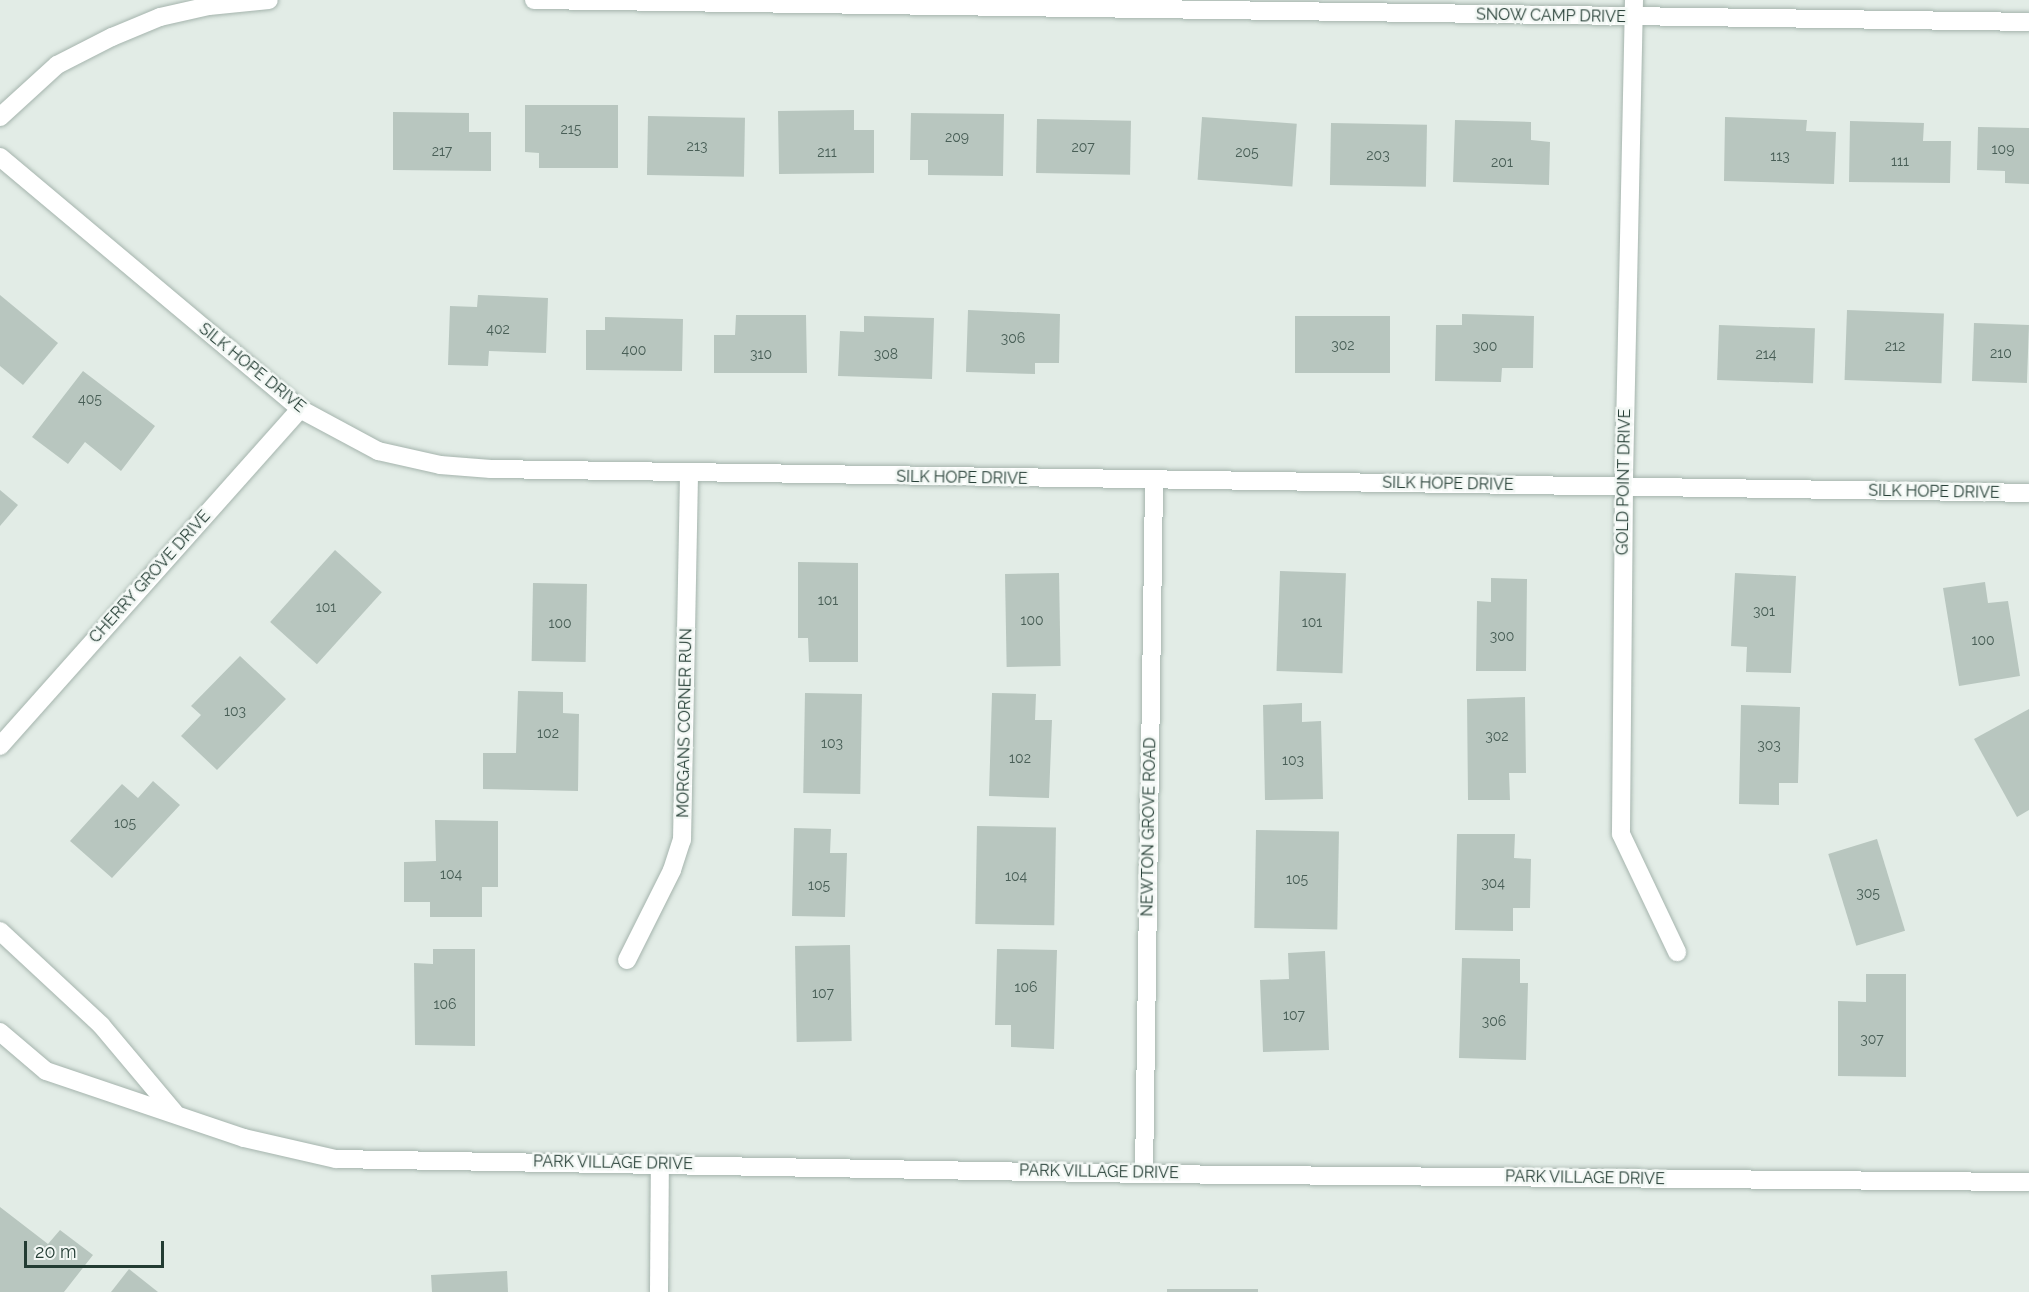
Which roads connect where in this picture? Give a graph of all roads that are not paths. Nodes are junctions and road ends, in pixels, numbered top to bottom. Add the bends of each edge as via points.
1 (269, 0) edge
2 (534, 0) edge
3 (1634, 9) edge
4 (2029, 22) edge
5 (0, 117) edge
6 (0, 157) edge
7 (300, 409) junction
8 (689, 473) junction
9 (1154, 481) junction
10 (1624, 486) junction
11 (2029, 493) edge
12 (0, 746) edge
13 (0, 931) edge
14 (1677, 952) dead end
15 (627, 960) dead end
16 (0, 1032) edge
17 (175, 1113) junction
18 (660, 1164) junction
19 (1144, 1174) junction
20 (2029, 1182) edge
21 (658, 1292) edge

1 - 5 street via 160,17 112,37 57,65
2 - 3 street, SNOW CAMP DRIVE
3 - 4 street, SNOW CAMP DRIVE
3 - 10 street, GOLD POINT DRIVE
6 - 7 street, SILK HOPE DRIVE
7 - 8 street, SILK HOPE DRIVE via 378,451 440,465 491,470
7 - 12 street, CHERRY GROVE DRIVE
8 - 9 street, SILK HOPE DRIVE
8 - 15 street, MORGANS CORNER RUN via 682,840 672,870
9 - 10 street, SILK HOPE DRIVE
9 - 19 street, NEWTON GROVE ROAD
10 - 11 street, SILK HOPE DRIVE
10 - 14 street, GOLD POINT DRIVE via 1621,834
13 - 17 street via 101,1025
16 - 17 street, PARK VILLAGE DRIVE via 46,1071
17 - 18 street, PARK VILLAGE DRIVE via 244,1138 336,1159
18 - 19 street, PARK VILLAGE DRIVE
18 - 21 street
19 - 20 street, PARK VILLAGE DRIVE

